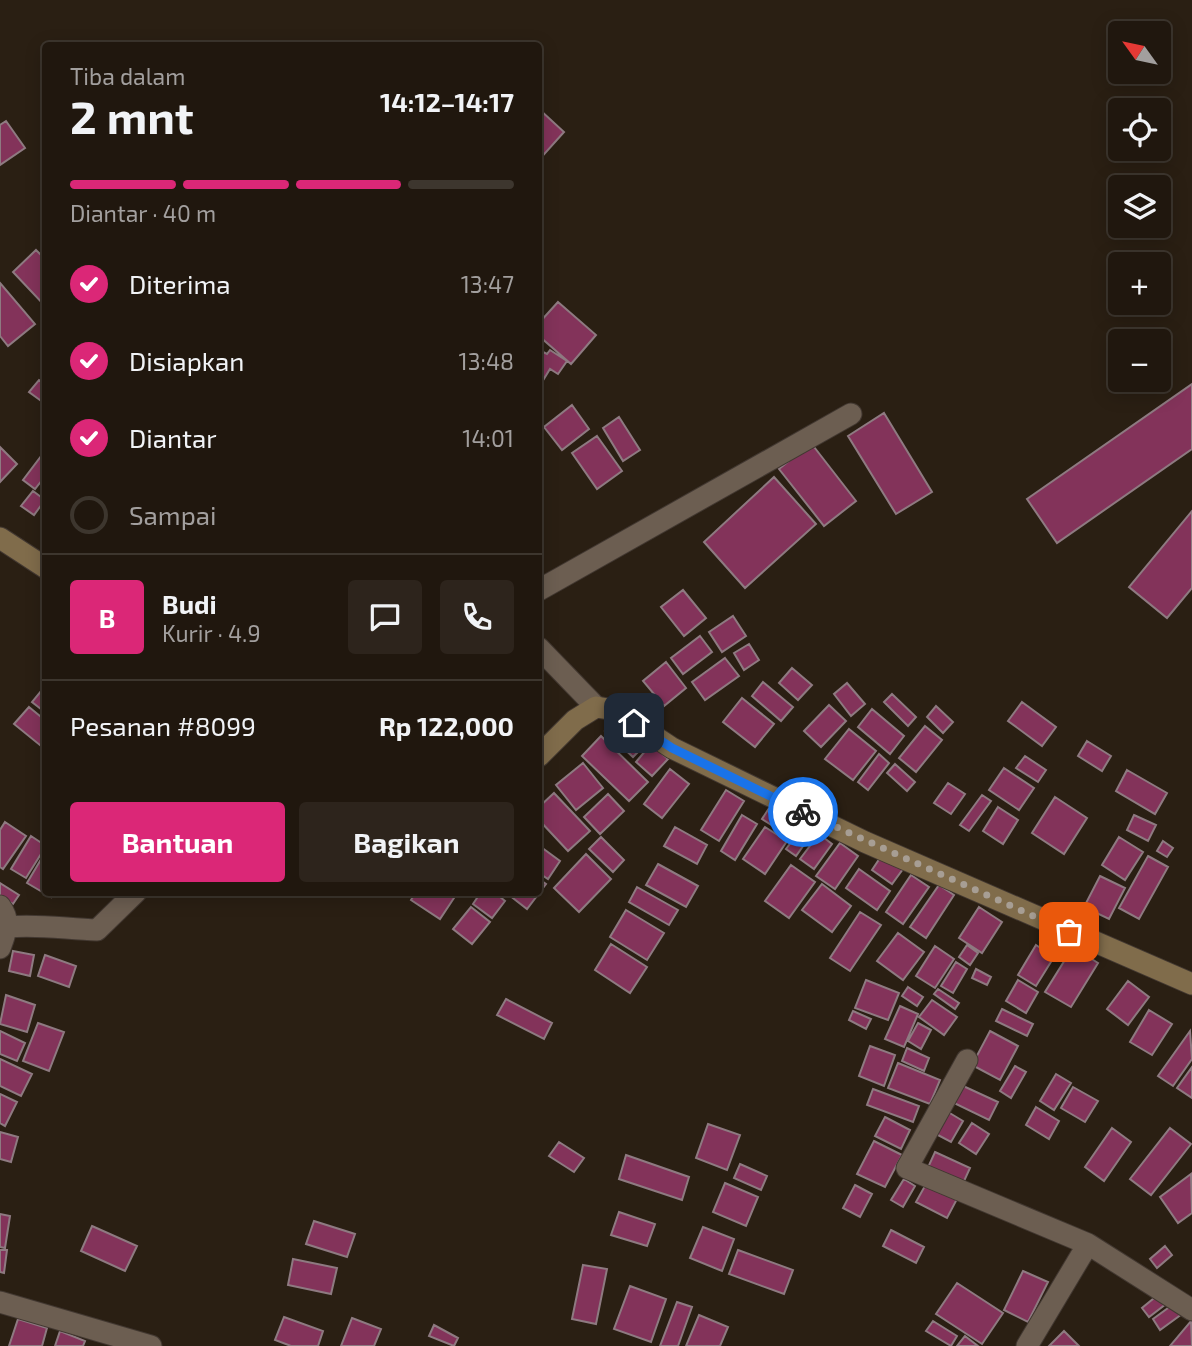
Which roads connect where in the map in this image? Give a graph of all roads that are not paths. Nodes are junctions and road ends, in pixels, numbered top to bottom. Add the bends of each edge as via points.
1 (852, 414) dead end
2 (0, 538) edge
3 (42, 565) edge
4 (542, 588) edge
5 (542, 651) edge
6 (596, 707) junction
7 (542, 753) edge
8 (132, 896) edge
9 (0, 906) edge
10 (8, 927) junction
11 (0, 948) edge
12 (1192, 984) edge
13 (967, 1060) dead end
14 (1088, 1244) junction
15 (0, 1302) edge
16 (1192, 1310) edge
17 (151, 1346) edge
18 (1027, 1346) edge

1 - 4 street
2 - 3 street
5 - 6 street
6 - 7 street via 575,720
6 - 12 street via 615,710 672,748 865,842
8 - 10 street via 97,930 35,924
9 - 10 street
10 - 11 street
13 - 14 street via 907,1168
14 - 16 street
14 - 18 street
15 - 17 street

